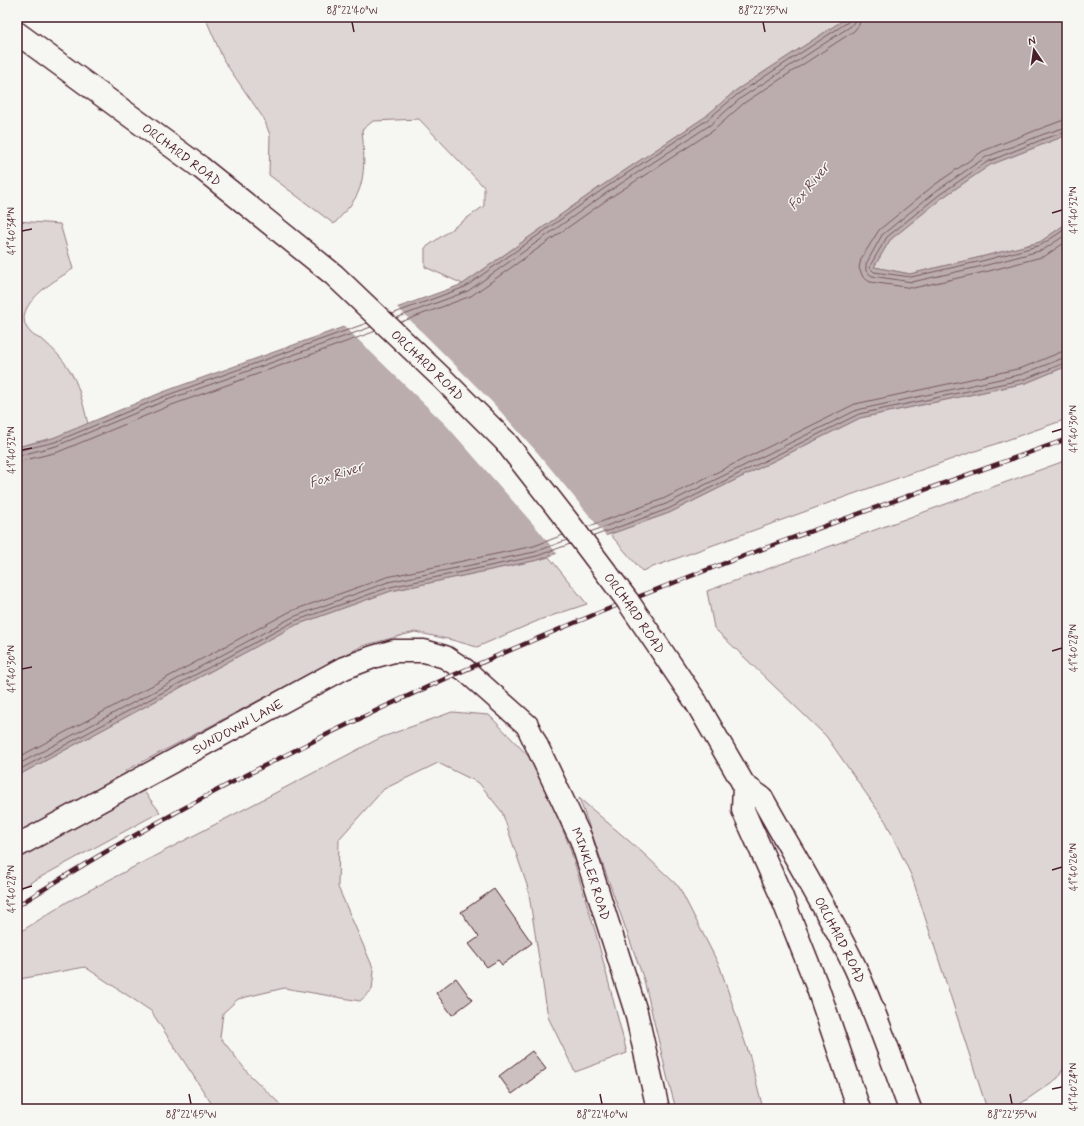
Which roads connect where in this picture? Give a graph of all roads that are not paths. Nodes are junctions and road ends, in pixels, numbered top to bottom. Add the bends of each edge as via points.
1 (17, 33) edge
2 (465, 670) joint
3 (744, 786) junction
4 (17, 846) edge
5 (658, 1109) edge
6 (859, 1109) edge
7 (910, 1109) edge

1 - 3 main road, ORCHARD ROAD, bridge via 200,167 334,275 505,441 627,600 696,702
2 - 4 main road, SUNDOWN LANE via 445,657 424,651 394,651 344,668
2 - 5 main road, MINKLER ROAD via 527,726 581,839 636,1012
3 - 6 main road via 743,810 781,895 817,986
3 - 7 main road, ORCHARD ROAD via 762,798 829,917 871,1003

